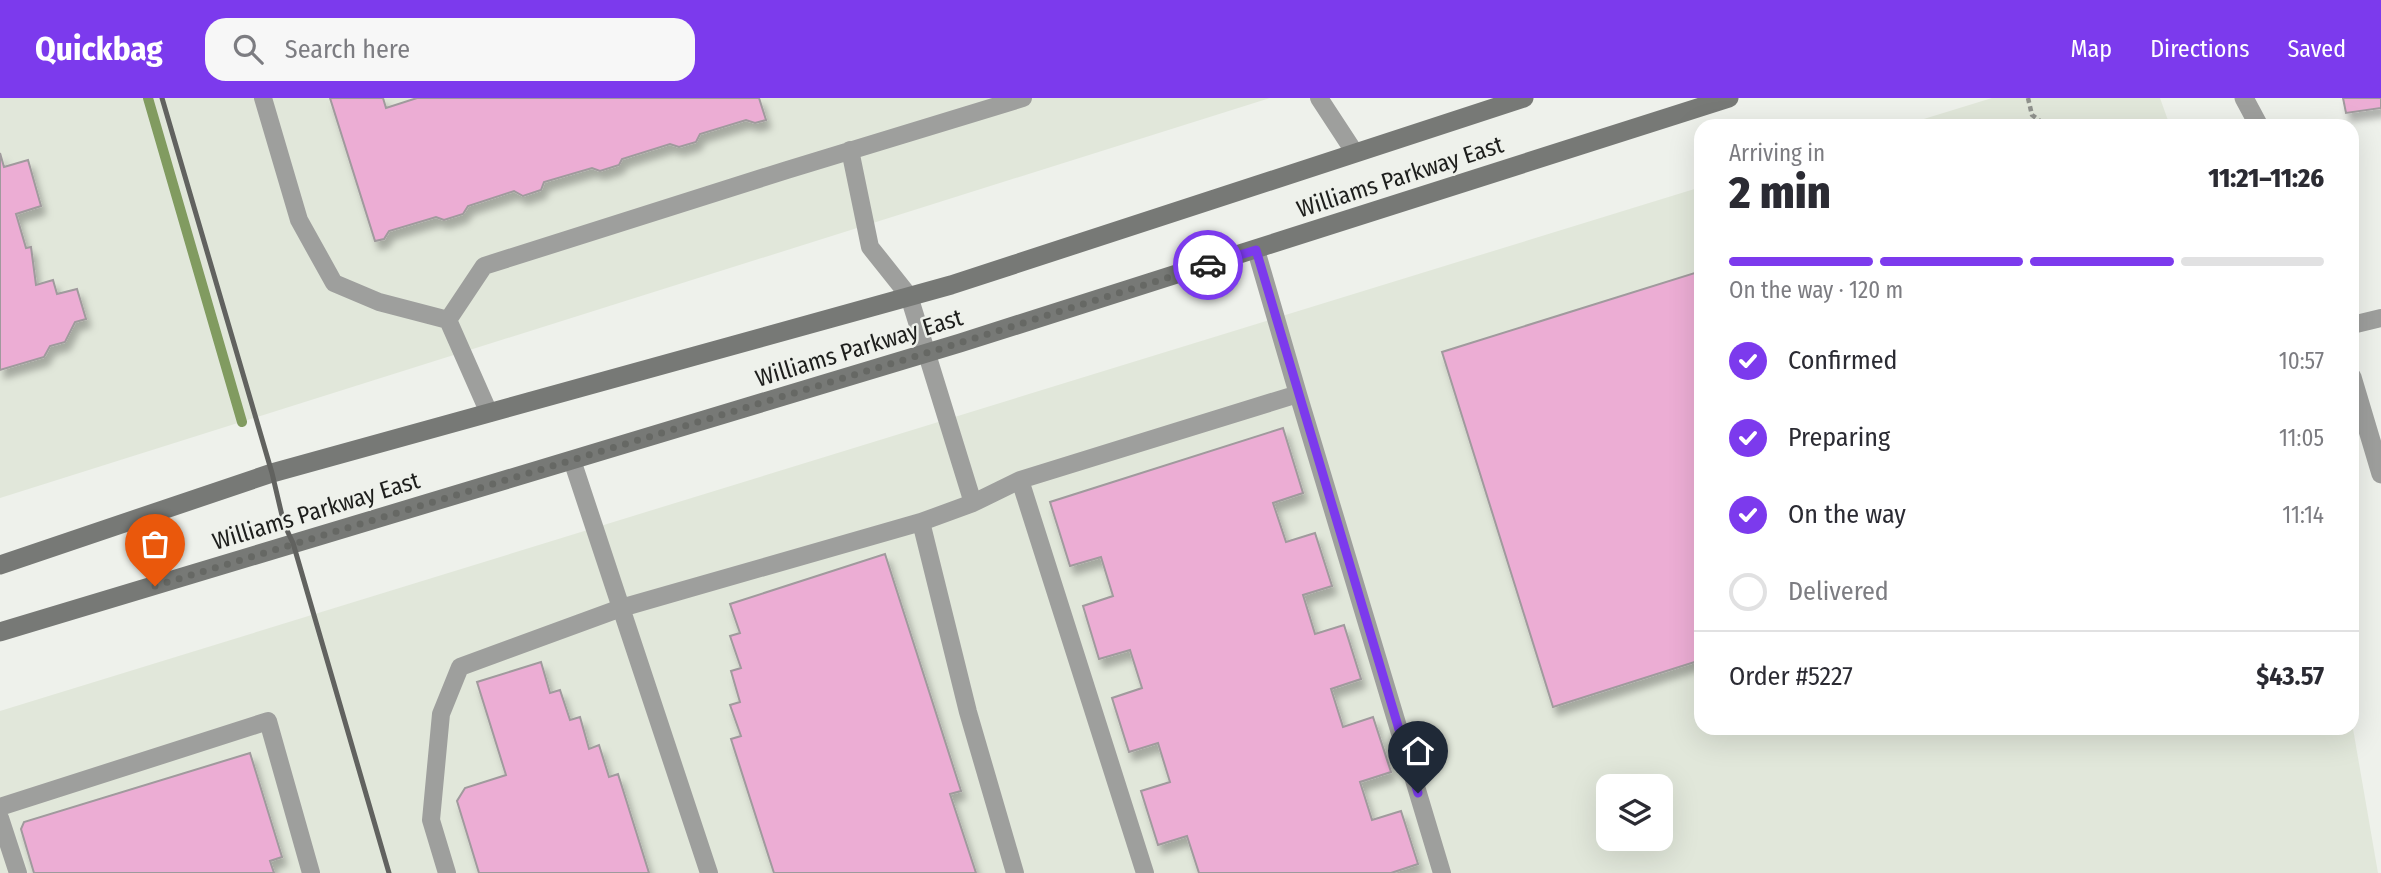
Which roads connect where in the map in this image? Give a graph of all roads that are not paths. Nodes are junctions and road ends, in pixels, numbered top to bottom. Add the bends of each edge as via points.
1 (263, 98) edge
2 (1023, 98) edge
3 (1319, 98) edge
4 (1524, 98) edge
5 (1729, 98) edge
6 (2244, 98) edge
7 (2255, 119) edge
8 (850, 150) junction
9 (1355, 153) junction
10 (1256, 250) junction
11 (909, 296) junction
12 (2381, 318) edge
13 (448, 320) junction
14 (2359, 323) edge
15 (926, 353) junction
16 (2359, 393) edge
17 (1298, 394) junction
18 (489, 413) junction
19 (2375, 430) edge
20 (572, 460) junction
21 (2381, 474) edge
22 (1020, 480) junction
23 (973, 503) junction
24 (921, 522) junction
25 (0, 565) edge
26 (621, 608) junction
27 (0, 632) edge
28 (0, 807) edge
29 (0, 818) edge
30 (18, 873) edge
31 (311, 873) edge
32 (447, 873) edge
33 (709, 873) edge
34 (1015, 873) edge
35 (1145, 873) edge
36 (1442, 873) edge

1 - 13 lane via 299,220 334,283 379,302
2 - 8 lane
3 - 9 lane
4 - 9 main road, Williams Parkway East
5 - 10 main road, Williams Parkway East
6 - 7 street
8 - 11 lane via 870,247
8 - 13 lane via 484,266
9 - 11 main road, Williams Parkway East
10 - 15 main road, Williams Parkway East
10 - 17 lane
11 - 15 lane
11 - 18 main road, Williams Parkway East
12 - 14 lane
13 - 18 lane
15 - 20 main road, Williams Parkway East
15 - 23 lane
16 - 19 street
17 - 22 lane
17 - 36 lane
18 - 25 main road, Williams Parkway East via 272,473
19 - 21 street
20 - 26 lane
20 - 27 main road, Williams Parkway East
22 - 23 lane
22 - 35 lane
23 - 24 lane
24 - 26 lane
24 - 34 lane via 968,712
26 - 32 lane via 460,667 440,714 431,820
26 - 33 lane
28 - 31 lane via 268,721
29 - 30 lane

